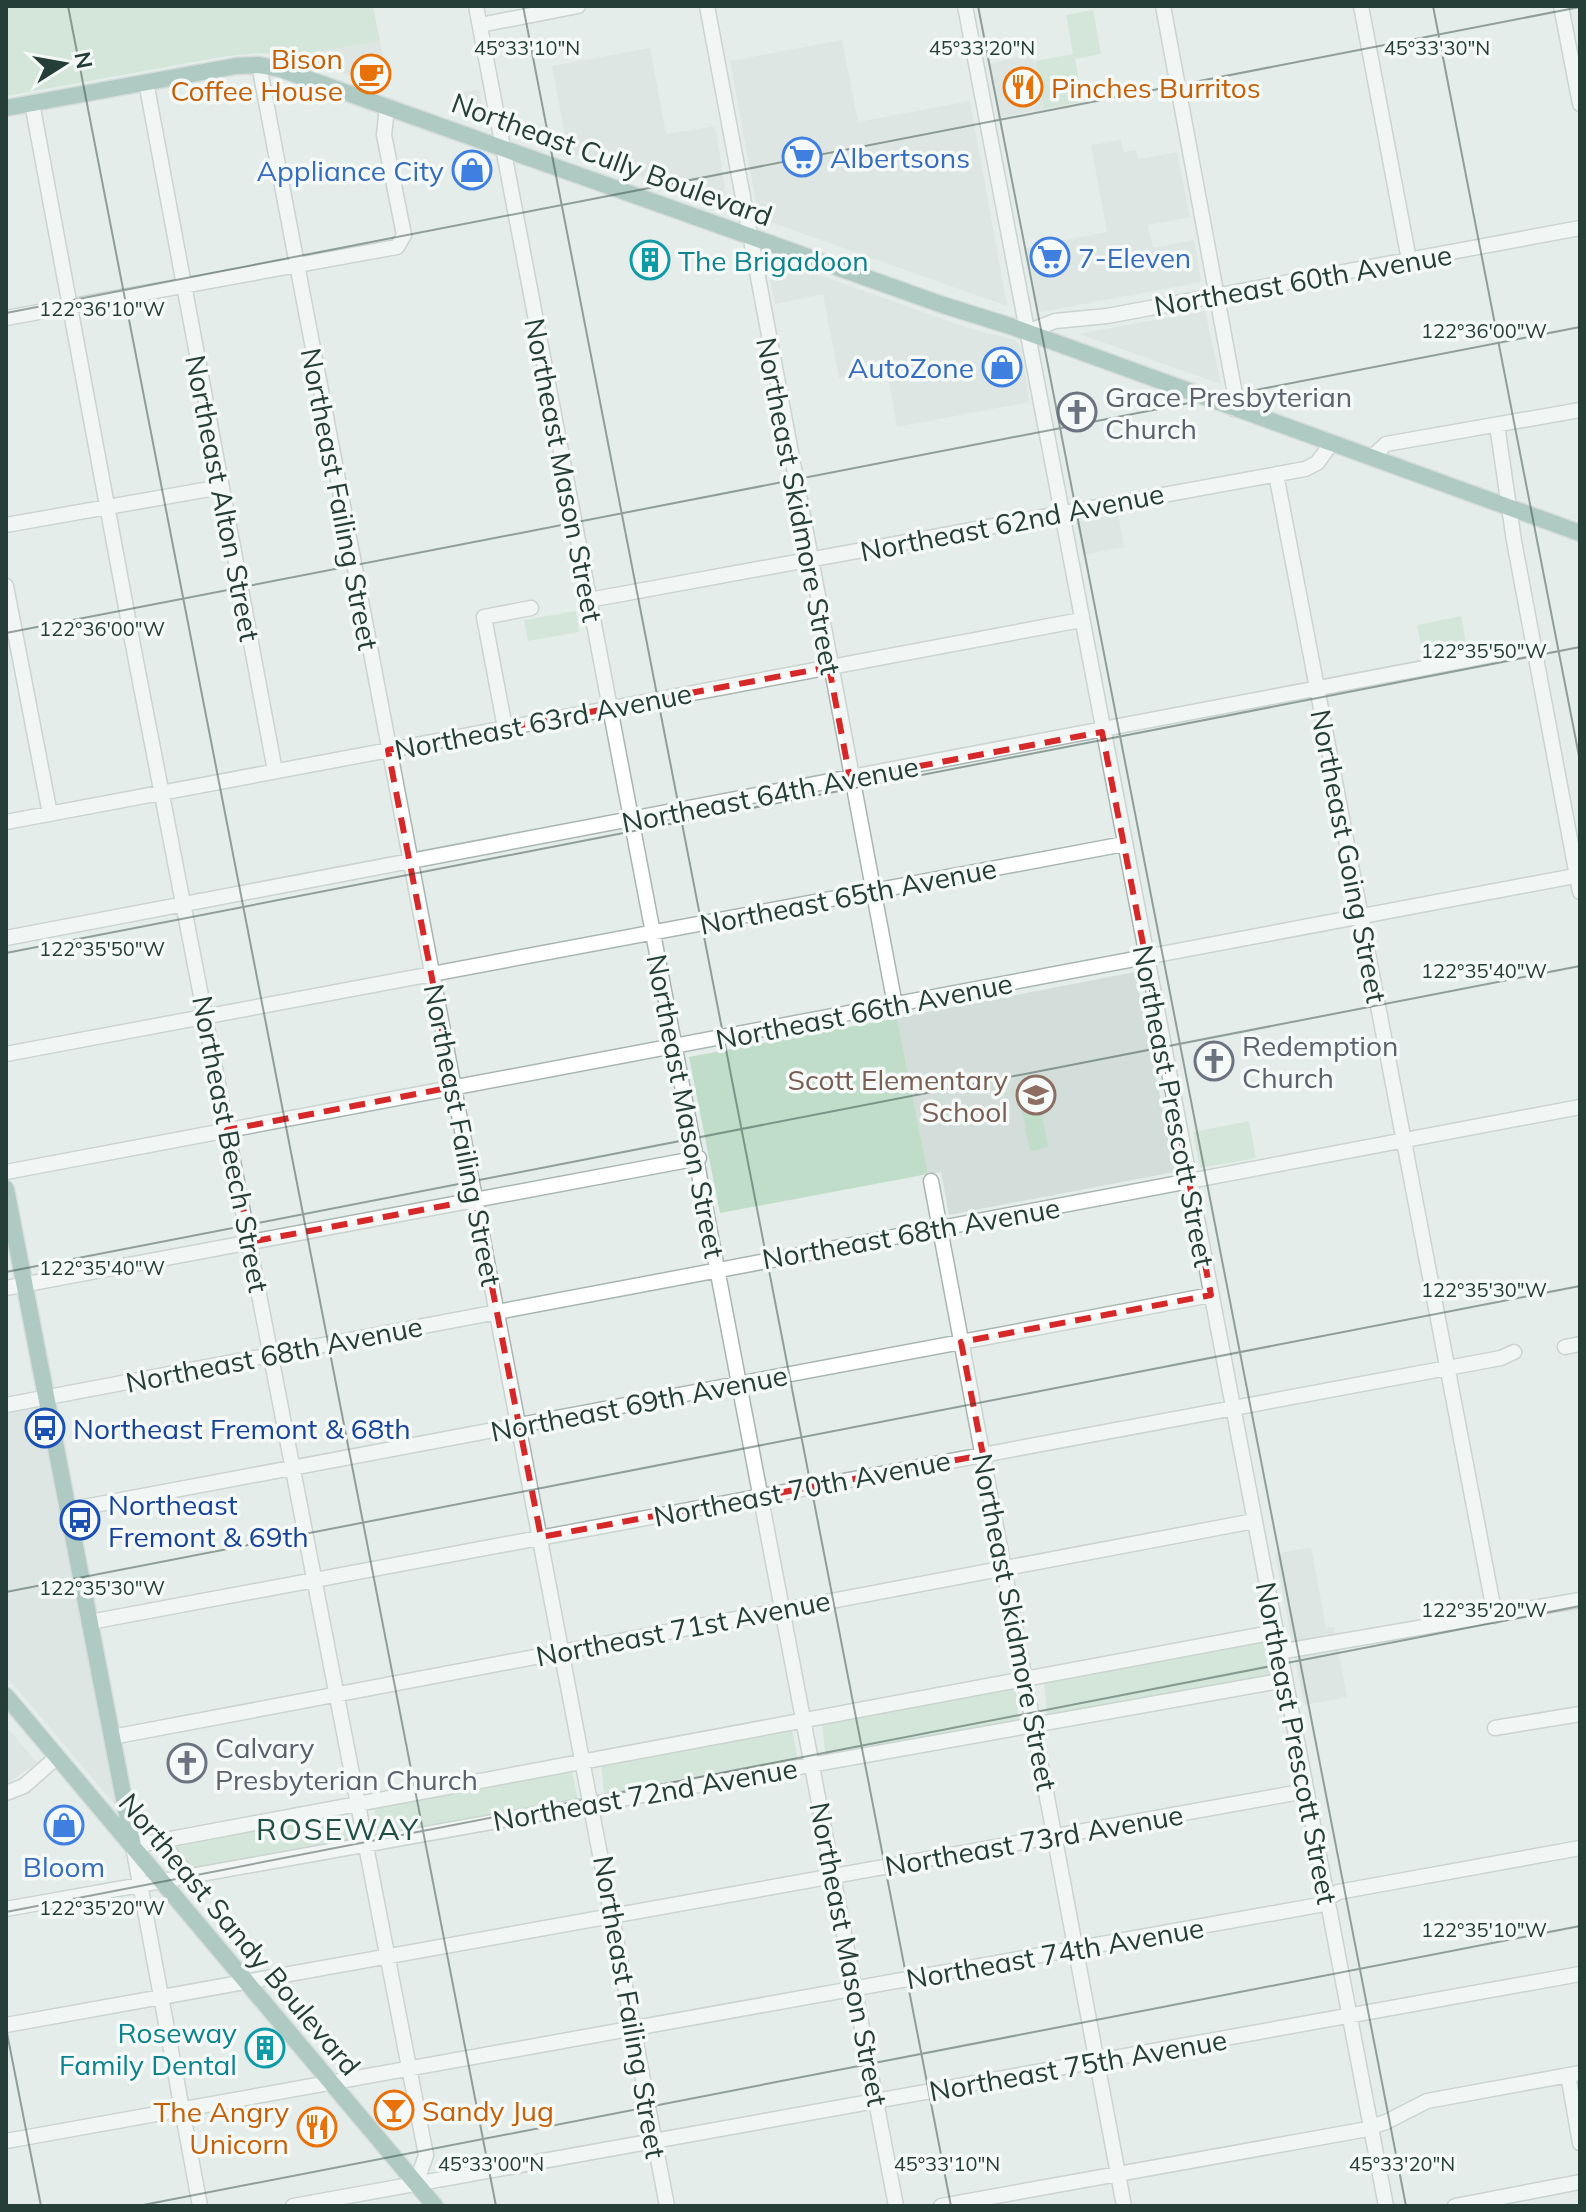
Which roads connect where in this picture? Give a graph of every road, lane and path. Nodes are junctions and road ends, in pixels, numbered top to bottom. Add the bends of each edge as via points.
1 (476, 6) edge
2 (578, 6) edge
3 (707, 6) edge
4 (965, 6) edge
5 (1163, 6) edge
6 (1361, 6) edge
7 (1561, 6) edge
8 (480, 25) junction
9 (259, 65) junction
10 (146, 82) junction
11 (32, 103) junction
12 (1580, 104) edge
13 (387, 107) junction
14 (6, 108) edge
15 (504, 148) junction
16 (1580, 228) edge
17 (750, 236) junction
18 (1409, 260) junction
19 (296, 267) junction
20 (183, 287) junction
21 (1217, 296) junction
22 (71, 306) junction
23 (6, 318) edge
24 (1027, 332) junction
25 (1234, 409) junction
26 (1580, 410) edge
27 (1497, 425) junction
28 (1331, 444) junction
29 (1371, 458) junction
30 (1276, 474) junction
31 (221, 487) junction
32 (108, 506) junction
33 (1510, 508) junction
34 (1060, 512) junction
35 (6, 525) edge
36 (1580, 533) edge
37 (809, 560) junction
38 (6, 586) edge
39 (589, 600) junction
40 (531, 608) dead end
41 (1081, 620) junction
42 (1534, 647) junction
43 (829, 667) junction
44 (1317, 687) junction
45 (608, 709) junction
46 (505, 728) junction
47 (1102, 732) junction
48 (388, 750) junction
49 (275, 771) junction
50 (850, 779) junction
51 (162, 792) junction
52 (50, 814) junction
53 (630, 820) junction
54 (6, 822) edge
55 (1124, 844) junction
56 (409, 862) junction
57 (1578, 875) edge
58 (873, 892) junction
59 (1580, 892) edge
60 (184, 904) junction
61 (1361, 917) junction
62 (653, 933) junction
63 (6, 938) edge
64 (1146, 958) junction
65 (431, 975) junction
66 (895, 1005) junction
67 (206, 1017) junction
68 (676, 1046) junction
69 (6, 1054) edge
70 (453, 1087) junction
71 (1580, 1107) edge
72 (227, 1130) junction
73 (1404, 1142) junction
74 (699, 1158) junction
75 (6, 1172) edge
76 (931, 1181) dead end
77 (1189, 1182) junction
78 (6, 1189) edge
79 (475, 1200) junction
80 (941, 1227) junction
81 (250, 1242) junction
82 (718, 1269) junction
83 (24, 1285) junction
84 (6, 1288) edge
85 (1211, 1295) junction
86 (497, 1312) junction
87 (961, 1342) junction
88 (1514, 1352) dead end
89 (272, 1354) junction
90 (1447, 1367) junction
91 (740, 1384) junction
92 (46, 1398) junction
93 (6, 1405) edge
94 (1232, 1408) junction
95 (520, 1425) junction
96 (983, 1455) junction
97 (294, 1468) junction
98 (762, 1496) junction
99 (68, 1510) junction
100 (1254, 1521) junction
101 (541, 1537) junction
102 (1005, 1567) junction
103 (316, 1580) junction
104 (1580, 1600) edge
105 (784, 1609) junction
106 (1495, 1616) junction
107 (90, 1622) junction
108 (1275, 1632) junction
109 (563, 1650) junction
110 (1279, 1652) junction
111 (1027, 1679) junction
112 (1285, 1680) junction
113 (337, 1693) junction
114 (6, 1696) edge
115 (1580, 1714) edge
116 (806, 1720) junction
117 (1036, 1724) junction
118 (1495, 1728) dead end
119 (112, 1737) junction
120 (57, 1757) junction
121 (585, 1761) junction
122 (814, 1764) junction
123 (1306, 1791) junction
124 (6, 1793) edge
125 (593, 1804) junction
126 (360, 1805) junction
127 (1056, 1836) junction
128 (166, 1842) junction
129 (367, 1844) junction
130 (133, 1846) junction
131 (1580, 1848) edge
132 (835, 1875) junction
133 (189, 1876) junction
134 (161, 1880) junction
135 (141, 1885) junction
136 (1327, 1899) junction
137 (6, 1909) edge
138 (613, 1915) junction
139 (1077, 1949) junction
140 (388, 1956) junction
141 (1580, 1974) edge
142 (245, 1982) junction
143 (855, 1989) junction
144 (161, 1997) junction
145 (1349, 2016) junction
146 (6, 2025) edge
147 (634, 2028) junction
148 (1097, 2061) junction
149 (409, 2069) junction
150 (1574, 2074) edge
151 (331, 2083) junction
152 (876, 2101) junction
153 (182, 2109) junction
154 (1371, 2128) junction
155 (6, 2141) edge
156 (655, 2141) junction
157 (1580, 2143) edge
158 (1118, 2174) junction
159 (1580, 2182) edge
160 (416, 2184) junction
161 (200, 2206) edge
162 (293, 2206) edge
163 (435, 2206) edge
164 (667, 2206) edge
165 (896, 2206) edge
166 (941, 2206) edge
167 (1124, 2206) edge
168 (1386, 2206) edge
169 (1455, 2206) edge

1 - 8 street, Northeast Mason Street
2 - 8 street
3 - 17 street, Northeast Skidmore Street
4 - 24 street, Northeast Prescott Street
5 - 21 street
6 - 18 street
7 - 12 street
8 - 15 street, Northeast Mason Street
9 - 10 main road
9 - 13 main road, Northeast Cully Boulevard
9 - 19 street, Northeast Failing Street
10 - 11 main road
10 - 20 street, Northeast Alton Street
11 - 14 main road
11 - 22 street, Northeast Beech Street
13 - 15 main road, Northeast Cully Boulevard
13 - 19 street via 384,135 402,242 390,251
15 - 17 main road, Northeast Cully Boulevard
15 - 39 street, Northeast Mason Street
16 - 18 street, Northeast 60th Avenue
17 - 24 main road, Northeast Cully Boulevard
17 - 37 street, Northeast Skidmore Street
18 - 21 street, Northeast 60th Avenue
19 - 20 street
19 - 48 street, Northeast Failing Street
20 - 22 street
20 - 31 street, Northeast Alton Street
21 - 24 street, Northeast 60th Avenue via 1055,321
21 - 25 street
22 - 23 street
22 - 32 street, Northeast Beech Street
24 - 25 main road, Northeast Cully Boulevard
24 - 34 street, Northeast Prescott Street
25 - 28 main road, Northeast Cully Boulevard
26 - 27 street
27 - 29 street via 1386,444
27 - 33 street
28 - 29 main road, Northeast Cully Boulevard
28 - 30 street, Northeast 62nd Avenue via 1312,466
29 - 33 main road, Northeast Cully Boulevard
30 - 34 street, Northeast 62nd Avenue
30 - 44 street, Northeast Going Street
31 - 32 street
31 - 49 street, Northeast Alton Street
32 - 35 street
32 - 51 street, Northeast Beech Street
33 - 36 main road, Northeast Cully Boulevard
33 - 42 street
34 - 37 street, Northeast 62nd Avenue
34 - 41 street, Northeast Prescott Street
37 - 39 street, Northeast 62nd Avenue
37 - 43 street, Northeast Skidmore Street
38 - 52 street
39 - 45 street, Northeast Mason Street
40 - 46 street via 484,617
41 - 43 street, Northeast 63rd Avenue
41 - 47 street, Northeast Prescott Street
42 - 44 street, Northeast 64th Avenue
42 - 57 street
43 - 45 street, Northeast 63rd Avenue
43 - 50 street, Northeast Skidmore Street
44 - 47 street, Northeast 64th Avenue
44 - 61 street, Northeast Going Street
45 - 46 street, Northeast 63rd Avenue
45 - 53 street, Northeast Mason Street
46 - 48 street, Northeast 63rd Avenue
47 - 50 street, Northeast 64th Avenue
47 - 55 street, Northeast Prescott Street
48 - 49 street, Northeast 63rd Avenue
48 - 56 street, Northeast Failing Street
49 - 51 street, Northeast 63rd Avenue
50 - 53 street, Northeast 64th Avenue
50 - 58 street, Northeast Skidmore Street
51 - 52 street, Northeast 63rd Avenue
51 - 60 street, Northeast Beech Street
52 - 54 street, Northeast 63rd Avenue
53 - 56 street, Northeast 64th Avenue
53 - 62 street, Northeast Mason Street
55 - 58 street, Northeast 65th Avenue
55 - 64 street, Northeast Prescott Street
56 - 60 street, Northeast 64th Avenue
56 - 65 street, Northeast Failing Street
57 - 59 street
57 - 61 street, Northeast 66th Avenue
58 - 62 street, Northeast 65th Avenue
58 - 66 street, Northeast Skidmore Street
60 - 63 street, Northeast 64th Avenue
60 - 67 street, Northeast Beech Street
61 - 64 street, Northeast 66th Avenue
61 - 73 street, Northeast Going Street
62 - 65 street, Northeast 65th Avenue
62 - 68 street, Northeast Mason Street
64 - 66 street, Northeast 66th Avenue
64 - 77 street, Northeast Prescott Street
65 - 67 street, Northeast 65th Avenue
65 - 70 street, Northeast Failing Street
66 - 68 street, Northeast 66th Avenue
67 - 69 street, Northeast 65th Avenue
67 - 72 street, Northeast Beech Street
68 - 70 street, Northeast 66th Avenue
68 - 74 street, Northeast Mason Street
70 - 72 street, Northeast 66th Avenue
70 - 79 street, Northeast Failing Street
71 - 73 street, Northeast 68th Avenue
72 - 75 street, Northeast 66th Avenue
72 - 81 street, Northeast Beech Street
73 - 77 street, Northeast 68th Avenue
73 - 90 street, Northeast Going Street
74 - 79 street
74 - 82 street, Northeast Mason Street
76 - 80 street, Northeast Skidmore Street
77 - 80 street, Northeast 68th Avenue
77 - 85 street, Northeast Prescott Street
78 - 83 main road
79 - 81 street
79 - 86 street, Northeast Failing Street
80 - 82 street, Northeast 68th Avenue
80 - 87 street, Northeast Skidmore Street
81 - 83 street
81 - 89 street, Northeast Beech Street
82 - 86 street, Northeast 68th Avenue
82 - 91 street, Northeast Mason Street
83 - 84 street
83 - 92 main road
85 - 87 street, Northeast 69th Avenue
85 - 94 street, Northeast Prescott Street
86 - 89 street, Northeast 68th Avenue
86 - 95 street, Northeast Failing Street
87 - 91 street, Northeast 69th Avenue
87 - 96 street, Northeast Skidmore Street
88 - 90 street, Northeast 70th Avenue
89 - 92 street, Northeast 68th Avenue
89 - 97 street, Northeast Beech Street
90 - 94 street, Northeast 70th Avenue
90 - 106 street, Northeast Going Street
91 - 95 street, Northeast 69th Avenue
91 - 98 street, Northeast Mason Street
92 - 93 street, Northeast 68th Avenue
92 - 99 main road
94 - 96 street, Northeast 70th Avenue
94 - 100 street, Northeast Prescott Street
95 - 97 street, Northeast 69th Avenue
95 - 101 street, Northeast Failing Street
96 - 98 street, Northeast 70th Avenue
96 - 102 street, Northeast Skidmore Street
97 - 99 street, Northeast 69th Avenue
97 - 103 street, Northeast Beech Street
98 - 101 street, Northeast 70th Avenue
98 - 105 street, Northeast Mason Street
99 - 107 main road
100 - 102 street, Northeast 71st Avenue
100 - 108 street, Northeast Prescott Street
101 - 103 street, Northeast 70th Avenue
101 - 109 street, Northeast Failing Street
102 - 105 street, Northeast 71st Avenue
102 - 111 street, Northeast Skidmore Street
103 - 107 street, Northeast 70th Avenue
103 - 113 street, Northeast Beech Street
104 - 106 street
105 - 109 street, Northeast 71st Avenue
105 - 116 street, Northeast Mason Street
106 - 110 street
107 - 119 main road
108 - 110 street, Northeast Prescott Street
108 - 111 street, Northeast 72nd Avenue
109 - 113 street, Northeast 71st Avenue
109 - 121 street, Northeast Failing Street
110 - 112 street, Northeast Prescott Street
111 - 116 street, Northeast 72nd Avenue
111 - 117 street, Northeast Skidmore Street
112 - 117 street, Northeast 72nd Avenue
112 - 123 street, Northeast Prescott Street
113 - 119 street, Northeast 71st Avenue
113 - 126 street, Northeast Beech Street
114 - 120 main road, Northeast Sandy Boulevard
115 - 118 street
116 - 121 street, Northeast 72nd Avenue
116 - 122 street, Northeast Mason Street
117 - 122 street, Northeast 72nd Avenue
117 - 127 street, Northeast Skidmore Street
119 - 130 main road
120 - 124 street via 24,1786
120 - 130 main road, Northeast Sandy Boulevard
121 - 125 street, Northeast Failing Street
121 - 126 street, Northeast 72nd Avenue
122 - 125 street, Northeast 72nd Avenue
122 - 132 street, Northeast Mason Street
123 - 127 street, Northeast 73rd Avenue
123 - 136 street, Northeast Prescott Street
125 - 129 street, Northeast 72nd Avenue
125 - 138 street, Northeast Failing Street
126 - 128 street, Northeast 72nd Avenue
126 - 129 street, Northeast Beech Street
127 - 132 street, Northeast 73rd Avenue
127 - 139 street, Northeast Skidmore Street
128 - 130 street, Northeast 72nd Avenue
128 - 133 street
129 - 133 street, Northeast 72nd Avenue
129 - 140 street, Northeast Beech Street
130 - 134 main road, Northeast Sandy Boulevard
130 - 135 street
131 - 136 street, Northeast 74th Avenue via 1338,1892
132 - 138 street, Northeast 73rd Avenue
132 - 143 street, Northeast Mason Street
133 - 134 street, Northeast 72nd Avenue
134 - 135 street, Northeast 72nd Avenue
134 - 142 main road, Northeast Sandy Boulevard
135 - 137 street, Northeast 72nd Avenue
135 - 144 street
136 - 139 street, Northeast 74th Avenue via 1319,1905
136 - 145 street, Northeast Prescott Street
138 - 140 street, Northeast 73rd Avenue
138 - 147 street, Northeast Failing Street
139 - 143 street, Northeast 74th Avenue
139 - 148 street, Northeast Skidmore Street
140 - 142 street, Northeast 73rd Avenue
140 - 149 street, Northeast Beech Street
141 - 145 street, Northeast 75th Avenue
142 - 144 street, Northeast 73rd Avenue
142 - 151 main road, Northeast Sandy Boulevard
143 - 147 street, Northeast 74th Avenue
143 - 152 street, Northeast Mason Street
144 - 146 street, Northeast 73rd Avenue
144 - 153 street
145 - 148 street, Northeast 75th Avenue
145 - 154 street, Northeast Prescott Street
147 - 149 street, Northeast 74th Avenue
147 - 156 street, Northeast Failing Street
148 - 152 street, Northeast 75th Avenue
148 - 158 street, Northeast Skidmore Street
149 - 151 street, Northeast 74th Avenue
149 - 160 street, Northeast Beech Street via 426,2155
150 - 154 street via 1427,2101
150 - 157 street
151 - 153 street, Northeast 74th Avenue
151 - 160 main road, Northeast Sandy Boulevard
152 - 156 street, Northeast 75th Avenue
152 - 165 street, Northeast Mason Street
153 - 155 street, Northeast 74th Avenue
153 - 161 street
154 - 158 street
154 - 168 street, Northeast Prescott Street
156 - 160 street, Northeast 75th Avenue
156 - 164 street, Northeast Failing Street
158 - 166 street
158 - 167 street, Northeast Skidmore Street
159 - 169 street
160 - 162 street, Northeast 75th Avenue
160 - 163 main road, Northeast Sandy Boulevard

